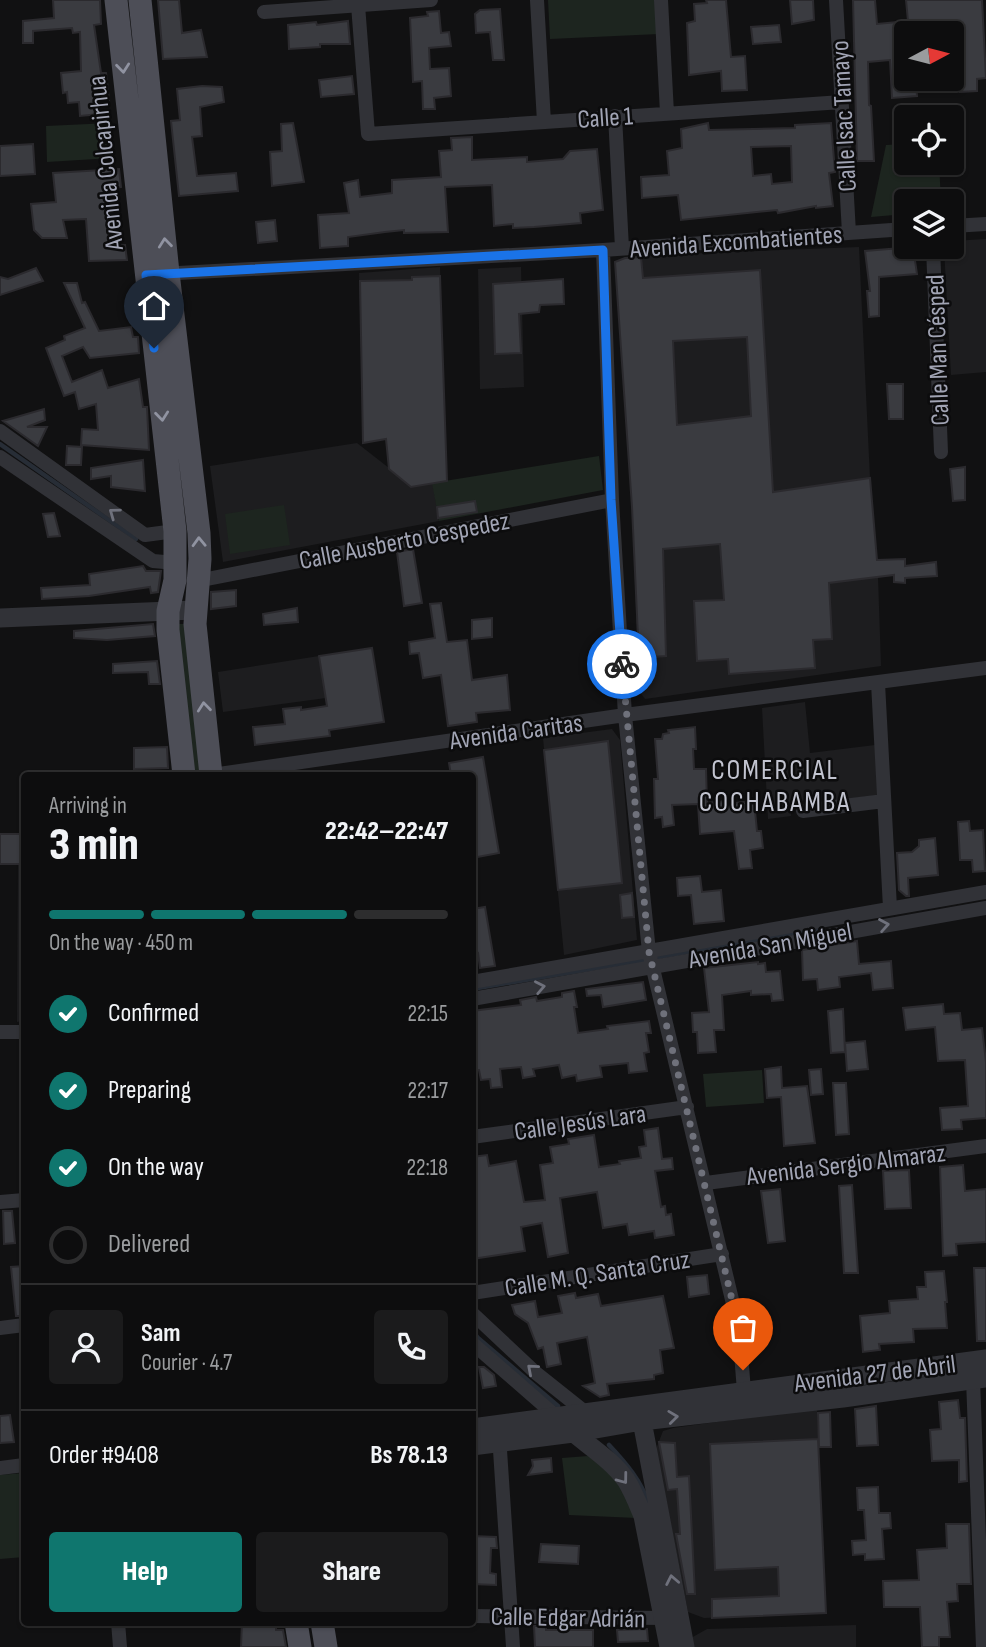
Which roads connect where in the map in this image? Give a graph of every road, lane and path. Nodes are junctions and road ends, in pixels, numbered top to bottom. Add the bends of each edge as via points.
1 (116, 0) edge
2 (140, 0) edge
3 (431, 0) edge
4 (537, 0) edge
5 (661, 0) edge
6 (836, 0) edge
7 (365, 3) edge
8 (264, 12) dead end
9 (842, 102) junction
10 (667, 113) junction
11 (615, 117) junction
12 (544, 122) junction
13 (986, 224) edge
14 (964, 225) edge
15 (894, 230) edge
16 (849, 233) junction
17 (622, 248) junction
18 (603, 250) junction
19 (933, 259) edge
20 (157, 274) junction
21 (0, 431) edge
22 (941, 452) dead end
23 (0, 457) edge
24 (611, 500) junction
25 (175, 531) junction
26 (176, 563) junction
27 (197, 581) junction
28 (194, 610) junction
29 (168, 611) junction
30 (0, 618) edge
31 (986, 668) edge
32 (878, 683) junction
33 (625, 715) junction
34 (184, 772) edge
35 (212, 772) edge
36 (233, 772) edge
37 (884, 801) junction
38 (803, 811) dead end
39 (986, 892) edge
40 (890, 908) junction
41 (986, 908) edge
42 (651, 959) junction
43 (476, 981) edge
44 (476, 998) edge
45 (0, 1032) edge
46 (21, 1032) edge
47 (687, 1107) junction
48 (476, 1137) edge
49 (986, 1146) edge
50 (706, 1183) junction
51 (21, 1200) edge
52 (0, 1202) edge
53 (722, 1254) junction
54 (476, 1292) edge
55 (476, 1317) edge
56 (21, 1325) edge
57 (0, 1328) edge
58 (476, 1346) edge
59 (986, 1359) edge
60 (980, 1378) edge
61 (744, 1391) junction
62 (704, 1405) junction
63 (585, 1412) junction
64 (557, 1417) junction
65 (642, 1421) junction
66 (476, 1429) edge
67 (573, 1433) junction
68 (499, 1434) junction
69 (476, 1444) edge
70 (21, 1465) edge
71 (0, 1468) edge
72 (982, 1523) edge
73 (983, 1587) edge
74 (476, 1616) edge
75 (511, 1616) junction
76 (664, 1618) junction
77 (118, 1626) edge
78 (297, 1626) edge
79 (323, 1626) edge
80 (120, 1647) edge
81 (300, 1647) edge
82 (326, 1647) edge
83 (513, 1647) edge
84 (669, 1647) edge
85 (685, 1647) edge
86 (983, 1647) edge

1 -> 20 main road, Avenida Colcapirhua
20 -> 2 main road, Avenida Colcapirhua
3 - 7 street
4 - 12 street
5 - 10 street
6 - 9 street, Calle Isac Tamayo
7 - 8 street
7 - 12 street, Calle 1 via 368,134
9 - 10 street, Calle 1
9 - 16 street, Calle Isac Tamayo
10 - 11 street, Calle 1
11 - 12 street, Calle 1
11 - 17 street
13 - 14 street
15 - 16 street, Avenida Excombatientes
16 - 17 street, Avenida Excombatientes
17 - 18 street, Avenida Excombatientes
18 - 20 street, Avenida Excombatientes
18 - 24 street
19 - 22 street, Calle Man Césped
20 -> 25 main road, Avenida Colcapirhua
27 -> 20 main road, Avenida Colcapirhua via 199,533
25 -> 21 street via 145,535
23 - 26 street via 153,561
24 - 27 street, Calle Ausberto Cespedez
24 - 33 street
25 - 26 main road, Avenida Colcapirhua
26 - 29 main road, Avenida Colcapirhua
27 - 28 main road, Avenida Colcapirhua
28 - 29 street
35 -> 28 main road, Avenida Colcapirhua
29 - 30 street
29 - 34 main road, Avenida Colcapirhua
31 - 32 street, Avenida Caritas
32 - 33 street, Avenida Caritas
32 - 37 street
33 - 36 street, Avenida Caritas
33 - 42 street
37 - 38 street
37 - 40 street
39 - 40 street, Avenida San Miguel
40 - 42 street, Avenida San Miguel
42 -> 41 street, Avenida San Miguel
42 - 43 street, Avenida San Miguel
44 -> 42 street, Avenida San Miguel
42 - 47 street
45 - 46 street
47 - 48 street, Calle Jesús Lara
47 - 50 street
49 - 50 street, Avenida Sergio Almaraz
50 - 53 street
51 - 52 street
53 - 54 street, Calle M. Q. Santa Cruz
53 - 61 street via 739,1329
63 -> 55 street
56 - 57 street
58 - 64 street
59 - 61 street, Avenida 27 de Abril
60 - 62 street, Avenida 27 de Abril via 843,1398
60 - 72 street
61 - 62 street, Avenida 27 de Abril
62 - 63 street, Avenida 27 de Abril
65 -> 62 street, Avenida 27 de Abril
63 - 64 street, Avenida 27 de Abril
64 - 67 street
64 - 68 street, Avenida 27 de Abril
65 - 67 street, Avenida 27 de Abril
85 -> 65 street
66 - 68 street
67 - 68 street, Avenida 27 de Abril
67 -> 76 street via 611,1464 635,1496
68 - 69 street
68 - 75 street
70 - 71 street
72 - 73 street
73 - 86 street
74 - 75 street, Calle Edgar Adrián
75 - 76 street, Calle Edgar Adrián
75 - 83 street
76 - 84 street
77 - 80 street
78 - 81 main road
79 - 82 main road

